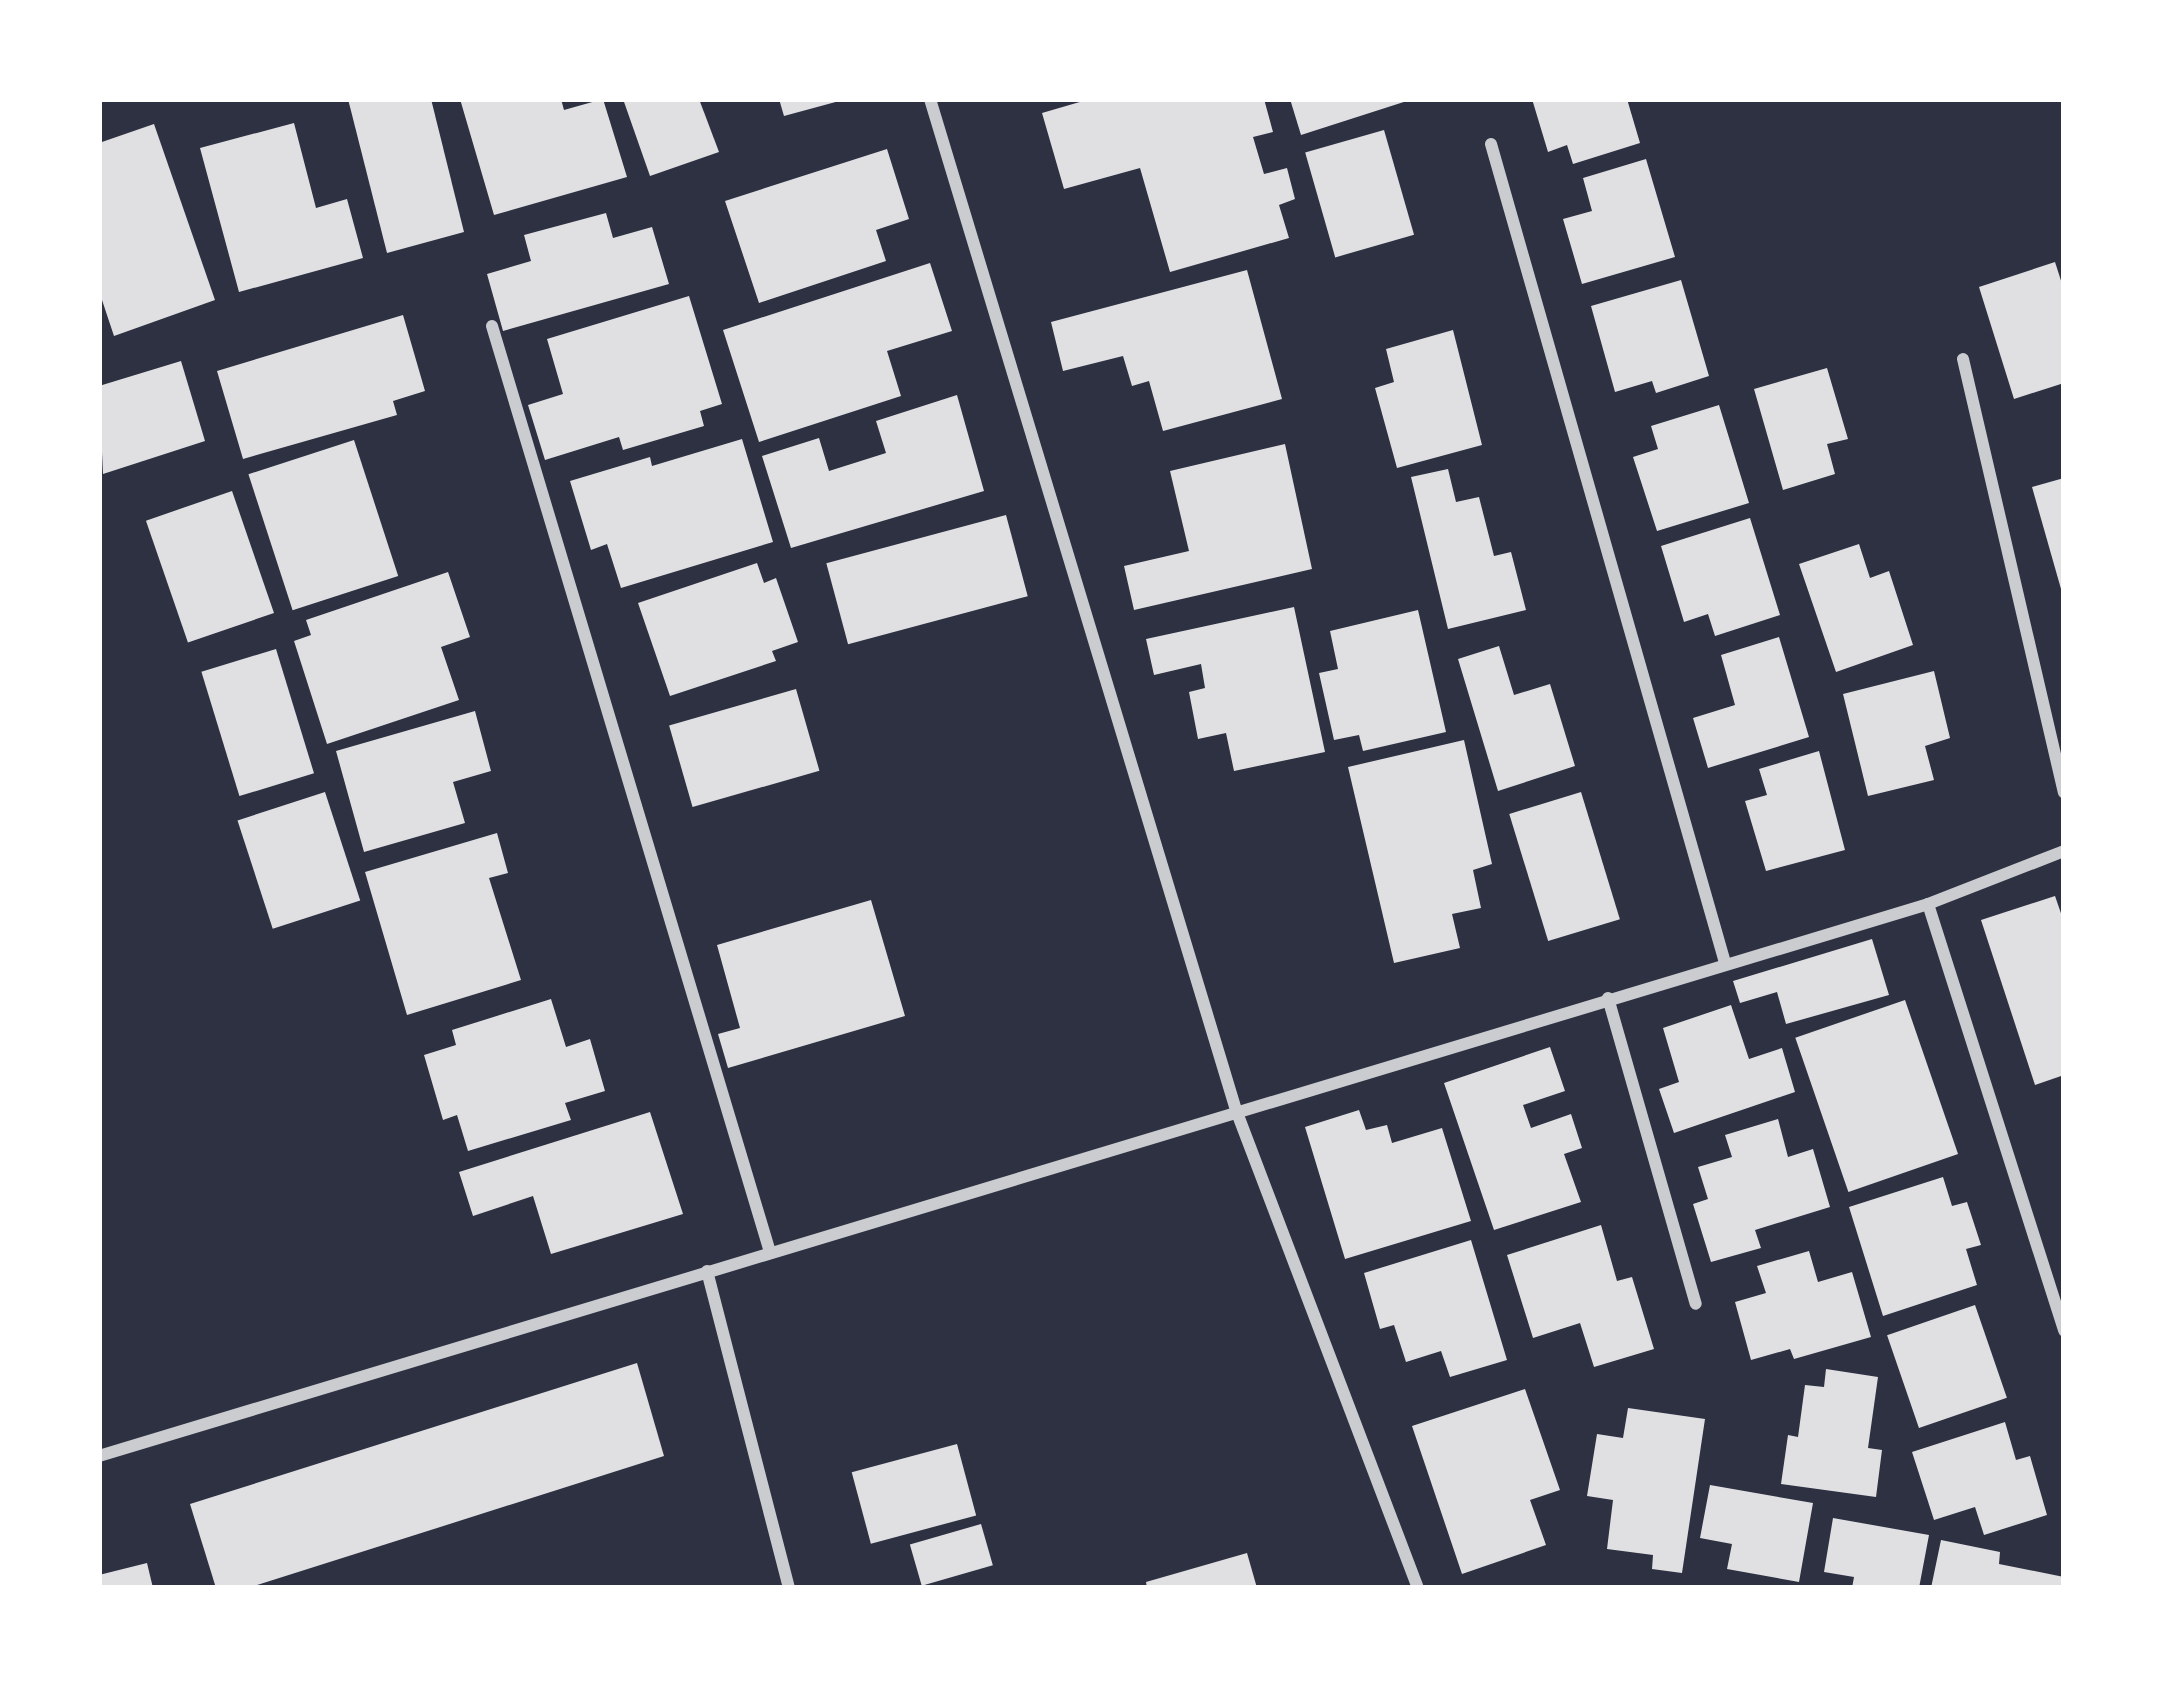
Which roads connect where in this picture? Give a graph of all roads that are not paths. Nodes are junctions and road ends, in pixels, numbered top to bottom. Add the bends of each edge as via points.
1 (930, 99) edge
2 (1491, 144) dead end
3 (492, 326) dead end
4 (1963, 359) dead end
5 (2064, 792) edge
6 (2064, 851) edge
7 (1928, 904) junction
8 (1725, 963) junction
9 (1608, 998) junction
10 (1236, 1110) junction
11 (770, 1252) junction
12 (707, 1271) junction
13 (1696, 1304) dead end
14 (2064, 1331) edge
15 (99, 1456) edge
16 (789, 1588) edge
17 (1418, 1588) edge

1 - 10 street
2 - 8 street
3 - 11 street
4 - 5 street
6 - 7 street
7 - 8 street
7 - 14 street
8 - 9 street
9 - 10 street
9 - 13 street
10 - 11 street
10 - 17 street
11 - 12 street
12 - 15 street
12 - 16 street

